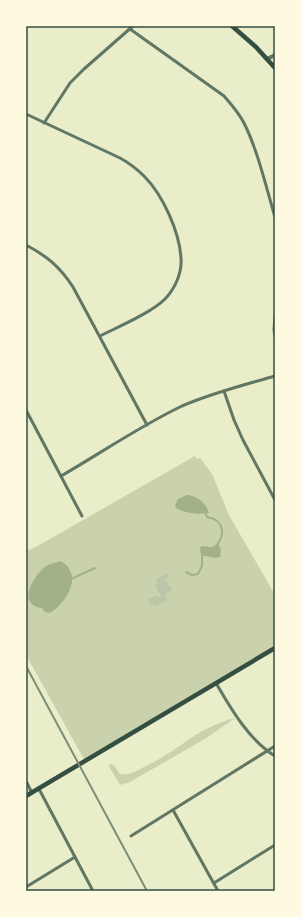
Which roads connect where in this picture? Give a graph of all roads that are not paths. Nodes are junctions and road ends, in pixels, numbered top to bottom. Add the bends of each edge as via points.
1 (232, 26) edge
2 (132, 27) edge
3 (275, 55) edge
4 (267, 59) junction
5 (275, 68) edge
6 (26, 114) edge
7 (44, 123) junction
8 (275, 217) edge
9 (26, 245) edge
10 (275, 315) edge
11 (100, 336) junction
12 (275, 336) edge
13 (275, 376) edge
14 (224, 391) junction
15 (26, 410) edge
16 (147, 425) junction
17 (61, 476) junction
18 (275, 500) edge
19 (82, 516) dead end
20 (275, 648) edge
21 (216, 684) junction
22 (275, 746) edge
23 (267, 751) junction
24 (275, 756) edge
25 (26, 781) edge
26 (39, 789) junction
27 (32, 793) junction
28 (26, 796) edge
29 (173, 810) junction
30 (132, 836) dead end
31 (275, 845) edge
32 (75, 857) junction
33 (214, 883) junction
34 (26, 887) edge
35 (93, 891) edge
36 (218, 891) edge

1 - 4 main road
2 - 7 street via 70,83
2 - 8 street via 234,107 244,122
3 - 4 street
4 - 5 main road
6 - 7 street
7 - 11 street via 120,158 144,176 166,207 180,249 180,274 173,290 165,299
9 - 11 street via 49,258 65,274
10 - 12 street
11 - 16 street
13 - 14 street
14 - 16 street via 184,406
14 - 18 street via 240,433
15 - 17 street
16 - 17 street
17 - 19 street
20 - 21 main road
21 - 23 street via 244,725
21 - 26 main road
22 - 23 street
23 - 24 street
23 - 29 street
25 - 27 street
26 - 27 main road
26 - 32 street
27 - 28 main road
29 - 30 street
29 - 33 street
31 - 33 street
32 - 34 street
32 - 35 street
33 - 36 street

